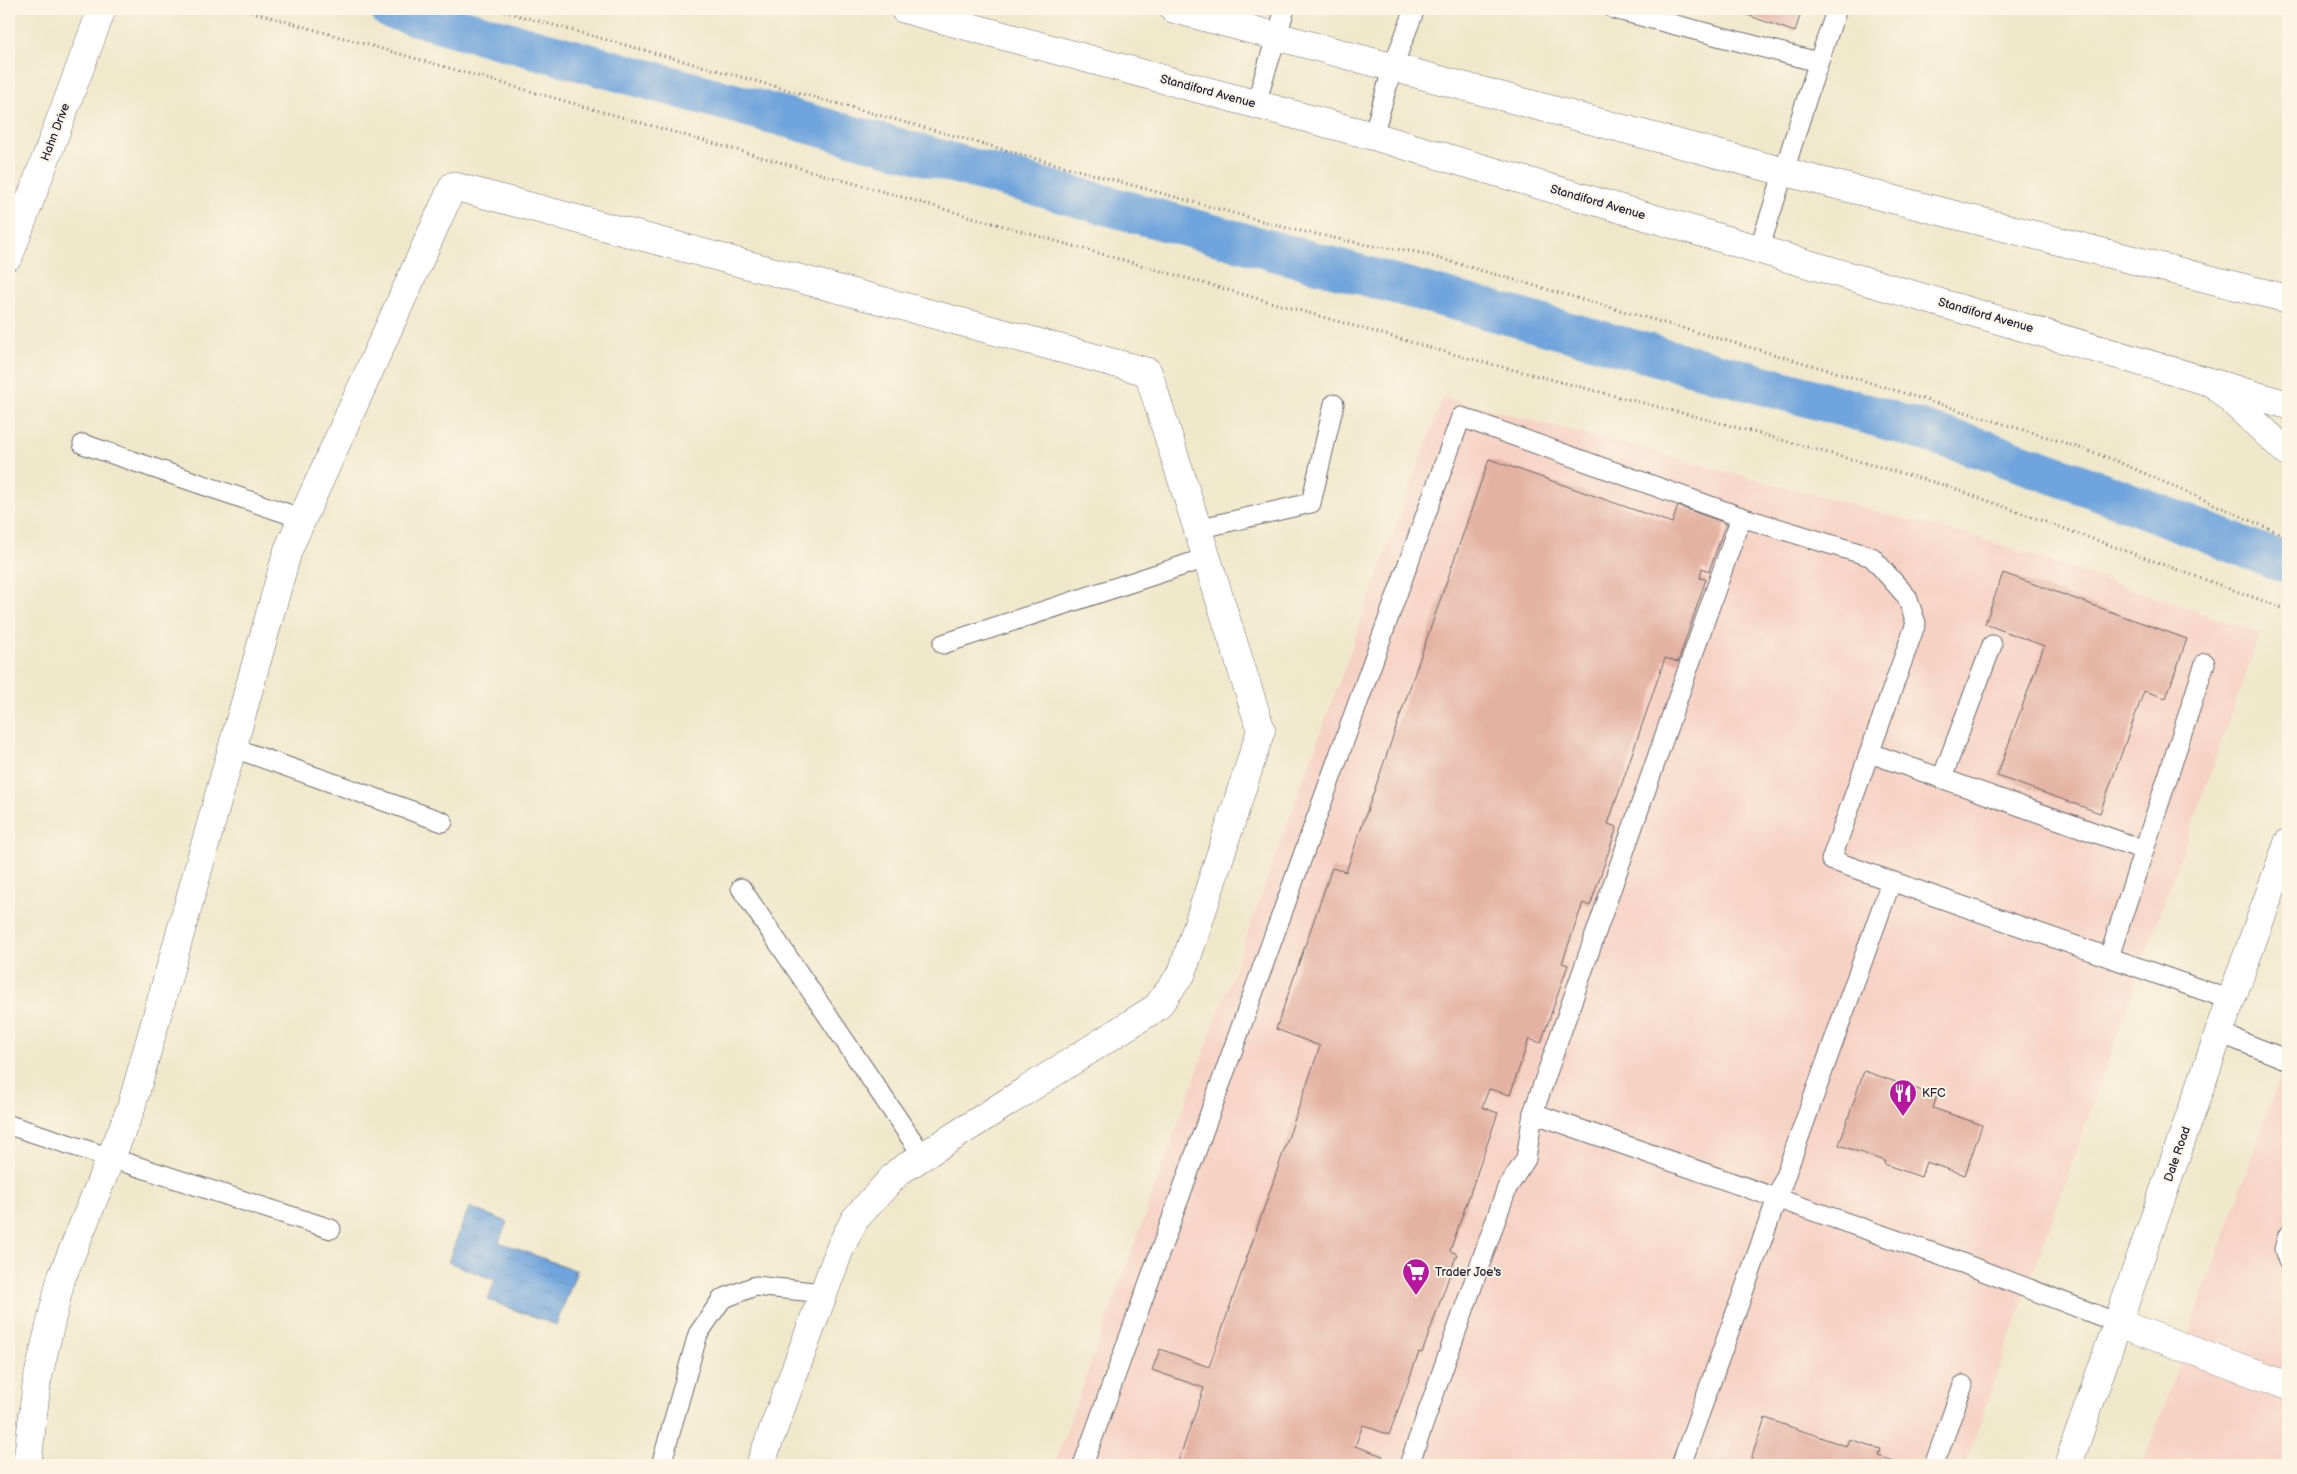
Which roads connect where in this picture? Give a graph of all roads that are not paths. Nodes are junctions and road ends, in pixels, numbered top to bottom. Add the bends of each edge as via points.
1 (102, 9) edge
2 (904, 9) edge
3 (1174, 9) edge
4 (1285, 9) edge
5 (1414, 9) edge
6 (1614, 9) edge
7 (1837, 9) edge
8 (1275, 36) junction
9 (1818, 62) junction
10 (1393, 66) junction
11 (1256, 103) junction
12 (1373, 136) junction
13 (1785, 172) junction
14 (1759, 249) junction
15 (9, 253) edge
16 (2287, 298) edge
17 (2210, 381) junction
18 (1334, 404) dead end
19 (2288, 404) edge
20 (84, 444) dead end
21 (2288, 453) edge
22 (1741, 517) junction
23 (303, 519) junction
24 (1197, 529) junction
25 (1206, 558) junction
26 (943, 644) dead end
27 (1992, 645) dead end
28 (2205, 663) dead end
29 (234, 748) junction
30 (1870, 753) junction
31 (1942, 778) junction
32 (443, 822) dead end
33 (2288, 842) edge
34 (2144, 850) junction
35 (1891, 882) junction
36 (741, 888) dead end
37 (2109, 957) junction
38 (2231, 1000) junction
39 (2219, 1033) junction
40 (2288, 1060) edge
41 (1533, 1113) junction
42 (9, 1125) edge
43 (923, 1156) junction
44 (110, 1159) junction
45 (1777, 1200) junction
46 (331, 1229) dead end
47 (2288, 1235) edge
48 (2288, 1261) edge
49 (824, 1293) junction
50 (2118, 1323) junction
51 (1963, 1385) dead end
52 (2288, 1386) edge
53 (28, 1465) edge
54 (661, 1465) edge
55 (760, 1465) edge
56 (1083, 1465) edge
57 (1409, 1465) edge
58 (1681, 1465) edge
59 (1934, 1465) edge
60 (2068, 1465) edge

1 - 15 street, Hahn Drive
2 - 11 street, Standiford Avenue
3 - 8 street
4 - 8 lane
5 - 10 lane
6 - 9 lane
7 - 9 lane
8 - 10 street
8 - 11 lane
9 - 13 lane
10 - 12 lane
10 - 13 street
11 - 12 street, Standiford Avenue
12 - 14 street, Standiford Avenue
13 - 14 lane
13 - 16 street
14 - 17 street, Standiford Avenue
17 - 19 street, Standiford Avenue
17 - 21 street
18 - 24 lane via 1311,503
20 - 23 lane
22 - 30 lane via 1872,557 1907,597 1916,623
22 - 41 lane
22 - 56 lane via 1461,417
23 - 24 street via 453,186 1148,372
23 - 29 street via 288,550
24 - 25 street
25 - 26 lane
25 - 43 street via 1261,730 1182,973 1157,1007
27 - 31 lane
28 - 34 lane
29 - 32 lane
29 - 44 street via 131,1108
30 - 31 lane
30 - 35 lane via 1831,860
31 - 34 lane
33 - 38 street, Dale Road
34 - 37 lane
35 - 37 lane
35 - 45 lane
36 - 43 lane
37 - 38 lane
38 - 39 street, Dale Road
39 - 40 lane
39 - 50 street, Dale Road
41 - 45 lane
41 - 57 lane via 1526,1158 1506,1188
42 - 44 lane
43 - 49 street via 898,1172 855,1219
44 - 46 lane
44 - 53 street via 61,1279 37,1381
45 - 50 lane via 1962,1263
45 - 58 lane
47 - 48 lane via 2284,1249
49 - 54 lane via 754,1286 722,1300 698,1334
49 - 55 street
50 - 52 street
50 - 60 street, Dale Road
51 - 59 lane

